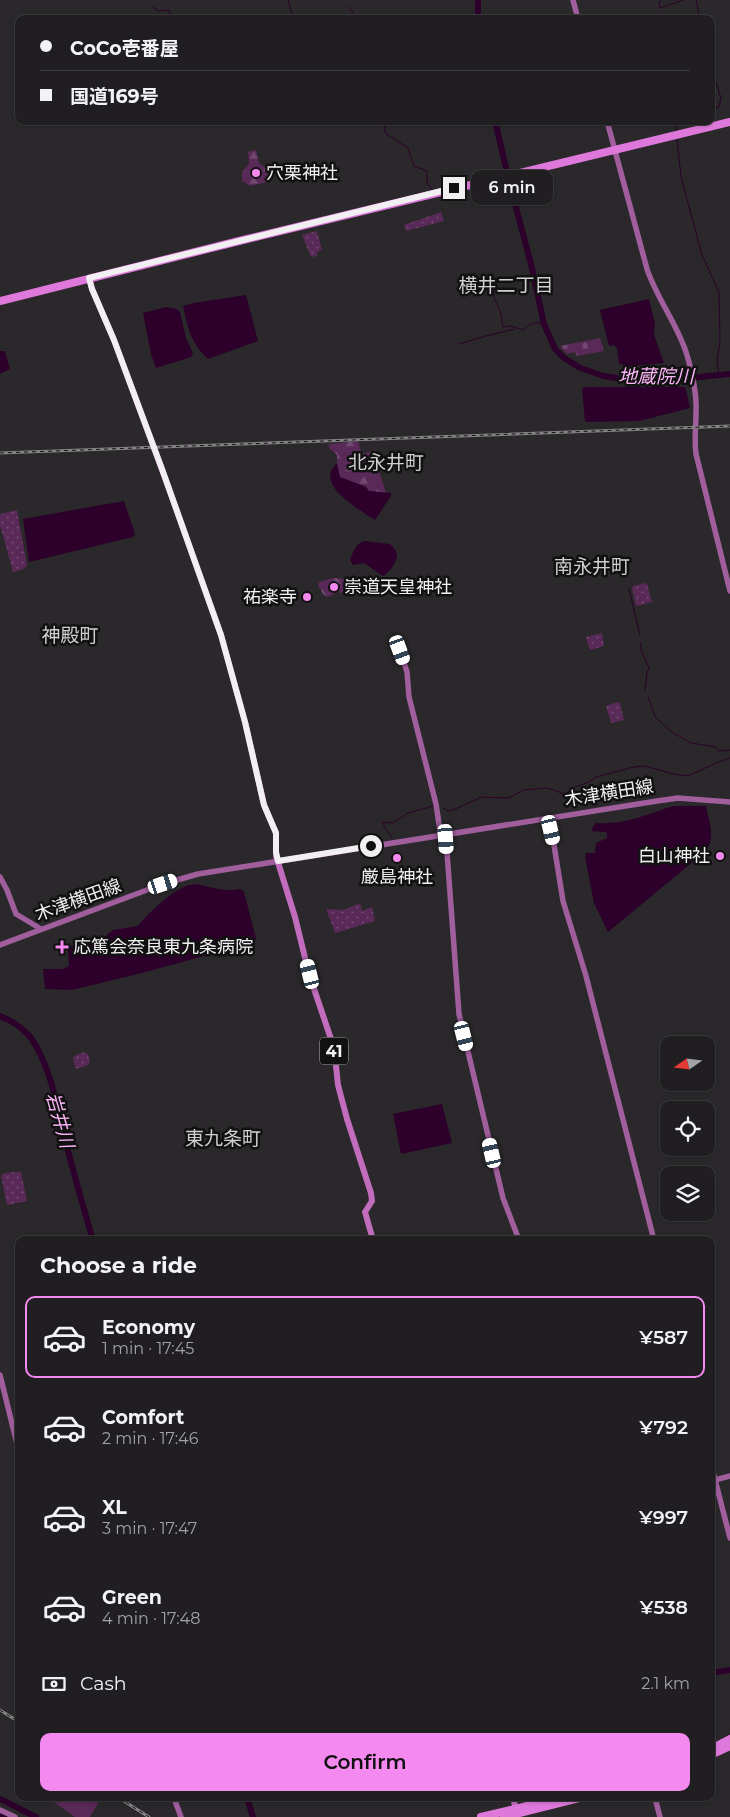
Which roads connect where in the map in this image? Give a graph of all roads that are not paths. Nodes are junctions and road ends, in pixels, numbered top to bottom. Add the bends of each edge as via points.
1 (573, 0) edge
2 (577, 15) edge
3 (730, 122) edge
4 (608, 125) edge
5 (614, 149) junction
6 (89, 278) junction
7 (0, 301) edge
8 (730, 591) edge
9 (399, 647) dead end
10 (730, 802) edge
11 (548, 818) junction
12 (443, 835) junction
13 (278, 861) junction
14 (0, 877) edge
15 (41, 929) junction
16 (0, 945) edge
17 (372, 1236) edge
18 (517, 1236) edge
19 (653, 1236) edge
20 (0, 1375) edge
21 (15, 1436) edge
22 (730, 1476) edge
23 (715, 1480) joint
24 (730, 1538) edge
25 (730, 1739) edge
26 (715, 1746) edge
27 (730, 1746) edge
28 (715, 1753) edge
29 (175, 1801) edge
30 (551, 1801) edge
31 (566, 1801) edge
32 (656, 1801) edge
33 (0, 1810) edge
34 (516, 1813) edge
35 (15, 1817) edge
36 (181, 1817) edge
37 (481, 1817) edge
38 (504, 1817) edge
39 (660, 1817) edge

1 - 2 street
3 - 5 highway
4 - 5 street
5 - 6 highway
5 - 8 street via 646,269 683,343 692,377 696,401 696,454
6 - 7 highway
6 - 13 main road, 41 via 221,635 264,805 276,833
9 - 12 street
10 - 11 street, 木津横田線 via 678,798
11 - 12 street, 木津横田線
11 - 19 street via 565,906
12 - 13 street, 木津横田線
12 - 18 street via 446,839 459,1014 503,1198
13 - 15 street, 木津横田線 via 182,878
13 - 17 main road, 41 via 331,1039 338,1085 371,1193 372,1201 366,1212
14 - 15 street via 16,914
15 - 16 street, 木津横田線
20 - 21 street
22 - 23 street
23 - 24 street
25 - 26 highway
27 - 28 highway
29 - 36 street
30 - 34 highway
31 - 34 highway
32 - 39 street
33 - 35 street
34 - 37 highway
34 - 38 highway

